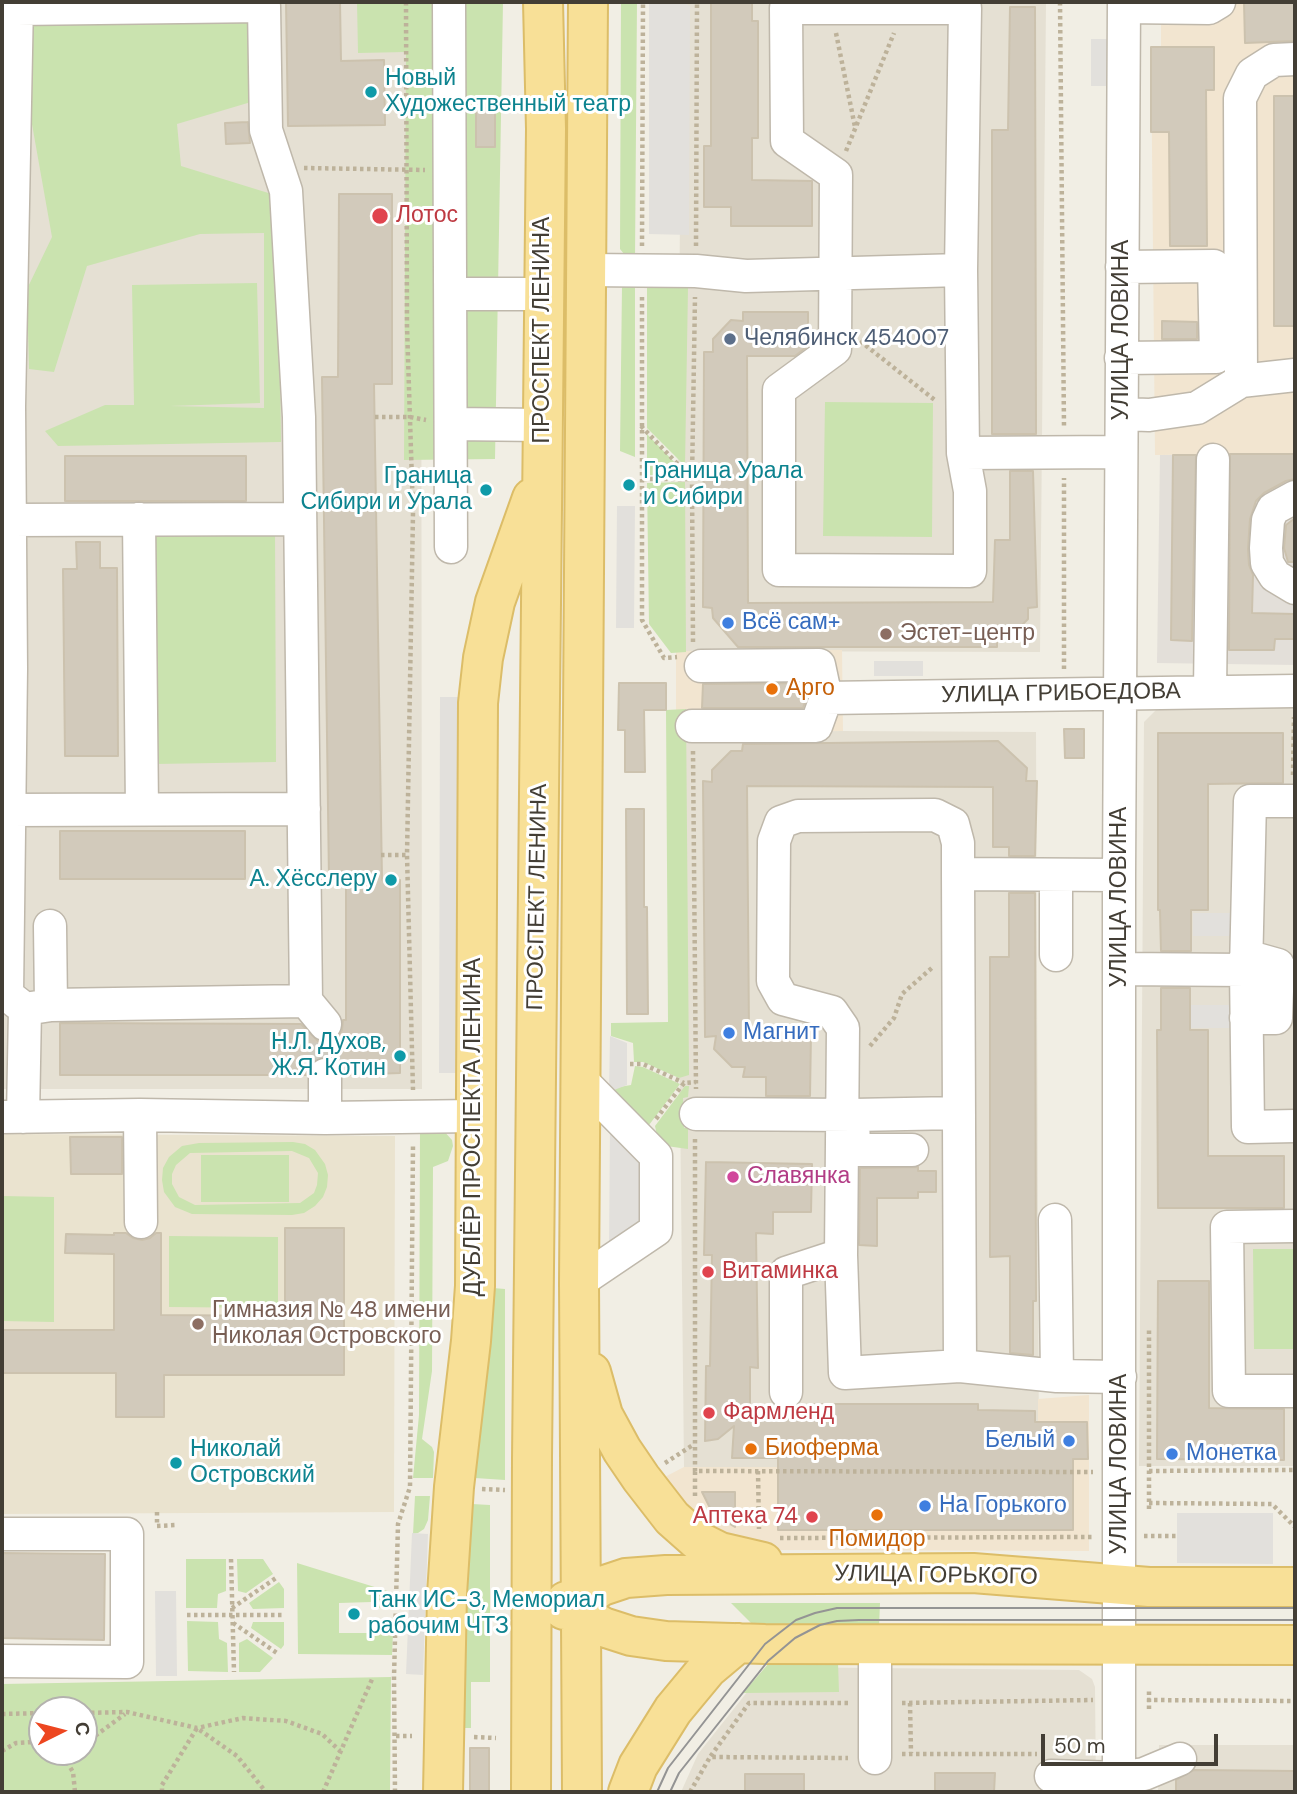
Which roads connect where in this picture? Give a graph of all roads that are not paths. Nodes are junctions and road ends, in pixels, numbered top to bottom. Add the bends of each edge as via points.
1 (449, 2) edge
2 (543, 2) edge
3 (588, 2) edge
4 (1219, 2) edge
5 (1124, 5) edge
6 (17, 6) edge
7 (1295, 59) edge
8 (1122, 267) junction
9 (586, 270) junction
10 (961, 270) junction
11 (835, 274) junction
12 (451, 294) junction
13 (543, 294) junction
14 (1121, 358) junction
15 (1295, 375) edge
16 (1241, 381) junction
17 (6, 406) edge
18 (1122, 414) junction
19 (451, 424) junction
20 (542, 425) junction
21 (1121, 452) junction
22 (963, 453) junction
23 (1213, 460) dead end
24 (542, 470) junction
25 (1295, 496) edge
26 (139, 519) junction
27 (300, 519) junction
28 (9, 520) junction
29 (451, 547) dead end
30 (1295, 589) edge
31 (692, 655) road end
32 (6, 669) edge
33 (1210, 691) junction
34 (1121, 692) junction
35 (826, 698) junction
36 (1295, 702) edge
37 (692, 726) road end
38 (1294, 801) edge
39 (142, 809) junction
40 (304, 809) junction
41 (8, 810) junction
42 (958, 874) junction
43 (1056, 875) junction
44 (1119, 875) junction
45 (50, 926) dead end
46 (1056, 956) dead end
47 (1246, 963) junction
48 (1120, 969) junction
49 (38, 1007) junction
50 (325, 1075) tunnel mouth
51 (581, 1080) junction
52 (958, 1113) junction
53 (140, 1115) junction
54 (847, 1115) junction
55 (475, 1116) junction
56 (12, 1117) edge
57 (325, 1118) junction
58 (696, 1125) road end
59 (1295, 1126) edge
60 (912, 1150) dead end
61 (1055, 1220) dead end
62 (141, 1222) dead end
63 (1295, 1226) edge
64 (841, 1255) junction
65 (579, 1282) junction
66 (579, 1330) junction
67 (960, 1367) junction
68 (1057, 1376) junction
69 (1120, 1377) junction
70 (1295, 1391) edge
71 (786, 1392) dead end
72 (519, 1499) junction
73 (2, 1534) edge
74 (820, 1575) junction
75 (1120, 1584) junction
76 (1295, 1587) edge
77 (577, 1606) junction
78 (738, 1643) junction
79 (875, 1644) junction
80 (1295, 1644) edge
81 (1119, 1645) junction
82 (2, 1661) edge
83 (531, 1670) junction
84 (874, 1758) dead end
85 (1180, 1759) dead end
86 (1051, 1776) dead end
87 (1119, 1785) edge
88 (443, 1792) edge
89 (531, 1792) edge
90 (583, 1792) edge
91 (628, 1792) edge

1 - 12 street
2 - 13 main road, ПРОСПЕКТ ЛЕНИНА
3 - 9 main road, ПРОСПЕКТ ЛЕНИНА
4 - 5 street via 1209,8
5 - 8 street, УЛИЦА ЛОВИНА
6 - 17 street
6 - 27 street via 264,6 266,131 286,191
7 - 16 street via 1274,60 1252,74 1240,98
8 - 14 street, УЛИЦА ЛОВИНА
8 - 14 street via 1214,266 1216,357
9 - 11 street
9 - 51 main road, ПРОСПЕКТ ЛЕНИНА
10 - 11 street
10 - 11 street via 965,9 786,8 787,141 836,175
10 - 22 street
11 - 22 street via 835,349 779,390 779,570 970,571 971,491
12 - 13 street
12 - 19 street
13 - 20 main road, ПРОСПЕКТ ЛЕНИНА
14 - 18 street, УЛИЦА ЛОВИНА
15 - 16 street
16 - 18 street via 1197,408
17 - 28 street
18 - 21 street, УЛИЦА ЛОВИНА
19 - 20 street
19 - 29 street
20 - 24 main road, ПРОСПЕКТ ЛЕНИНА
21 - 22 street
21 - 34 street, УЛИЦА ЛОВИНА
23 - 33 street
24 - 55 main road, ДУБЛЁР ПРОСПЕКТА ЛЕНИНА via 495,602 478,703
24 - 72 main road, ПРОСПЕКТ ЛЕНИНА
25 - 30 street via 1273,509 1266,548 1267,563 1275,576
26 - 27 street
26 - 28 street
26 - 39 street
27 - 40 street
28 - 32 street
31 - 35 street via 819,665
32 - 41 street
33 - 34 street, УЛИЦА ГРИБОЕДОВА
33 - 36 street, УЛИЦА ГРИБОЕДОВА
34 - 35 street, УЛИЦА ГРИБОЕДОВА
34 - 44 street, УЛИЦА ЛОВИНА
35 - 37 street via 816,726
38 - 47 street via 1250,801
39 - 40 street
39 - 41 street
40 - 49 street via 315,1013
41 - 49 street via 7,995
42 - 43 street
42 - 52 street
42 - 54 street via 953,824 935,815 798,816 781,822 774,841 774,981 783,999 832,1012 844,1028 842,1079
43 - 44 street
43 - 46 street
44 - 48 street, УЛИЦА ЛОВИНА
45 - 49 street
47 - 48 street
47 - 59 street via 1248,1127
48 - 69 street, УЛИЦА ЛОВИНА
49 - 56 street
50 - 57 street
51 - 65 main road, ПРОСПЕКТ ЛЕНИНА
51 - 65 street via 656,1156 656,1230
52 - 54 street
52 - 67 street
53 - 56 street
53 - 57 street
53 - 62 street
54 - 58 street
54 - 60 street via 854,1150
54 - 64 street
55 - 57 street
55 - 88 main road, ДУБЛЁР ПРОСПЕКТА ЛЕНИНА via 474,1286 447,1594
61 - 68 street
63 - 70 street via 1227,1227 1229,1391
64 - 67 street via 845,1373
64 - 71 street via 786,1273
65 - 66 main road, ПРОСПЕКТ ЛЕНИНА
66 - 74 main road via 603,1415 672,1518 698,1541 720,1552
66 - 77 main road, ПРОСПЕКТ ЛЕНИНА
67 - 68 street
68 - 69 street
69 - 75 street, УЛИЦА ЛОВИНА
72 - 77 main road via 555,1589
72 - 83 main road, ПРОСПЕКТ ЛЕНИНА
73 - 82 street via 127,1534 127,1662
74 - 75 main road, УЛИЦА ГОРЬКОГО via 973,1573
74 - 77 main road, УЛИЦА ГОРЬКОГО via 626,1578 602,1586
75 - 76 main road, УЛИЦА ГОРЬКОГО
75 - 81 street, УЛИЦА ЛОВИНА
77 - 78 main road via 603,1627 631,1636
77 - 83 main road, УЛИЦА ГОРЬКОГО via 556,1617 542,1636
77 - 90 main road, ПРОСПЕКТ ЛЕНИНА
78 - 79 main road
78 - 91 main road via 707,1669 673,1710 638,1766
79 - 81 main road
79 - 84 street
80 - 81 main road
81 - 87 street, УЛИЦА ЛОВИНА
83 - 89 main road, ПРОСПЕКТ ЛЕНИНА
85 - 87 street
86 - 87 street

